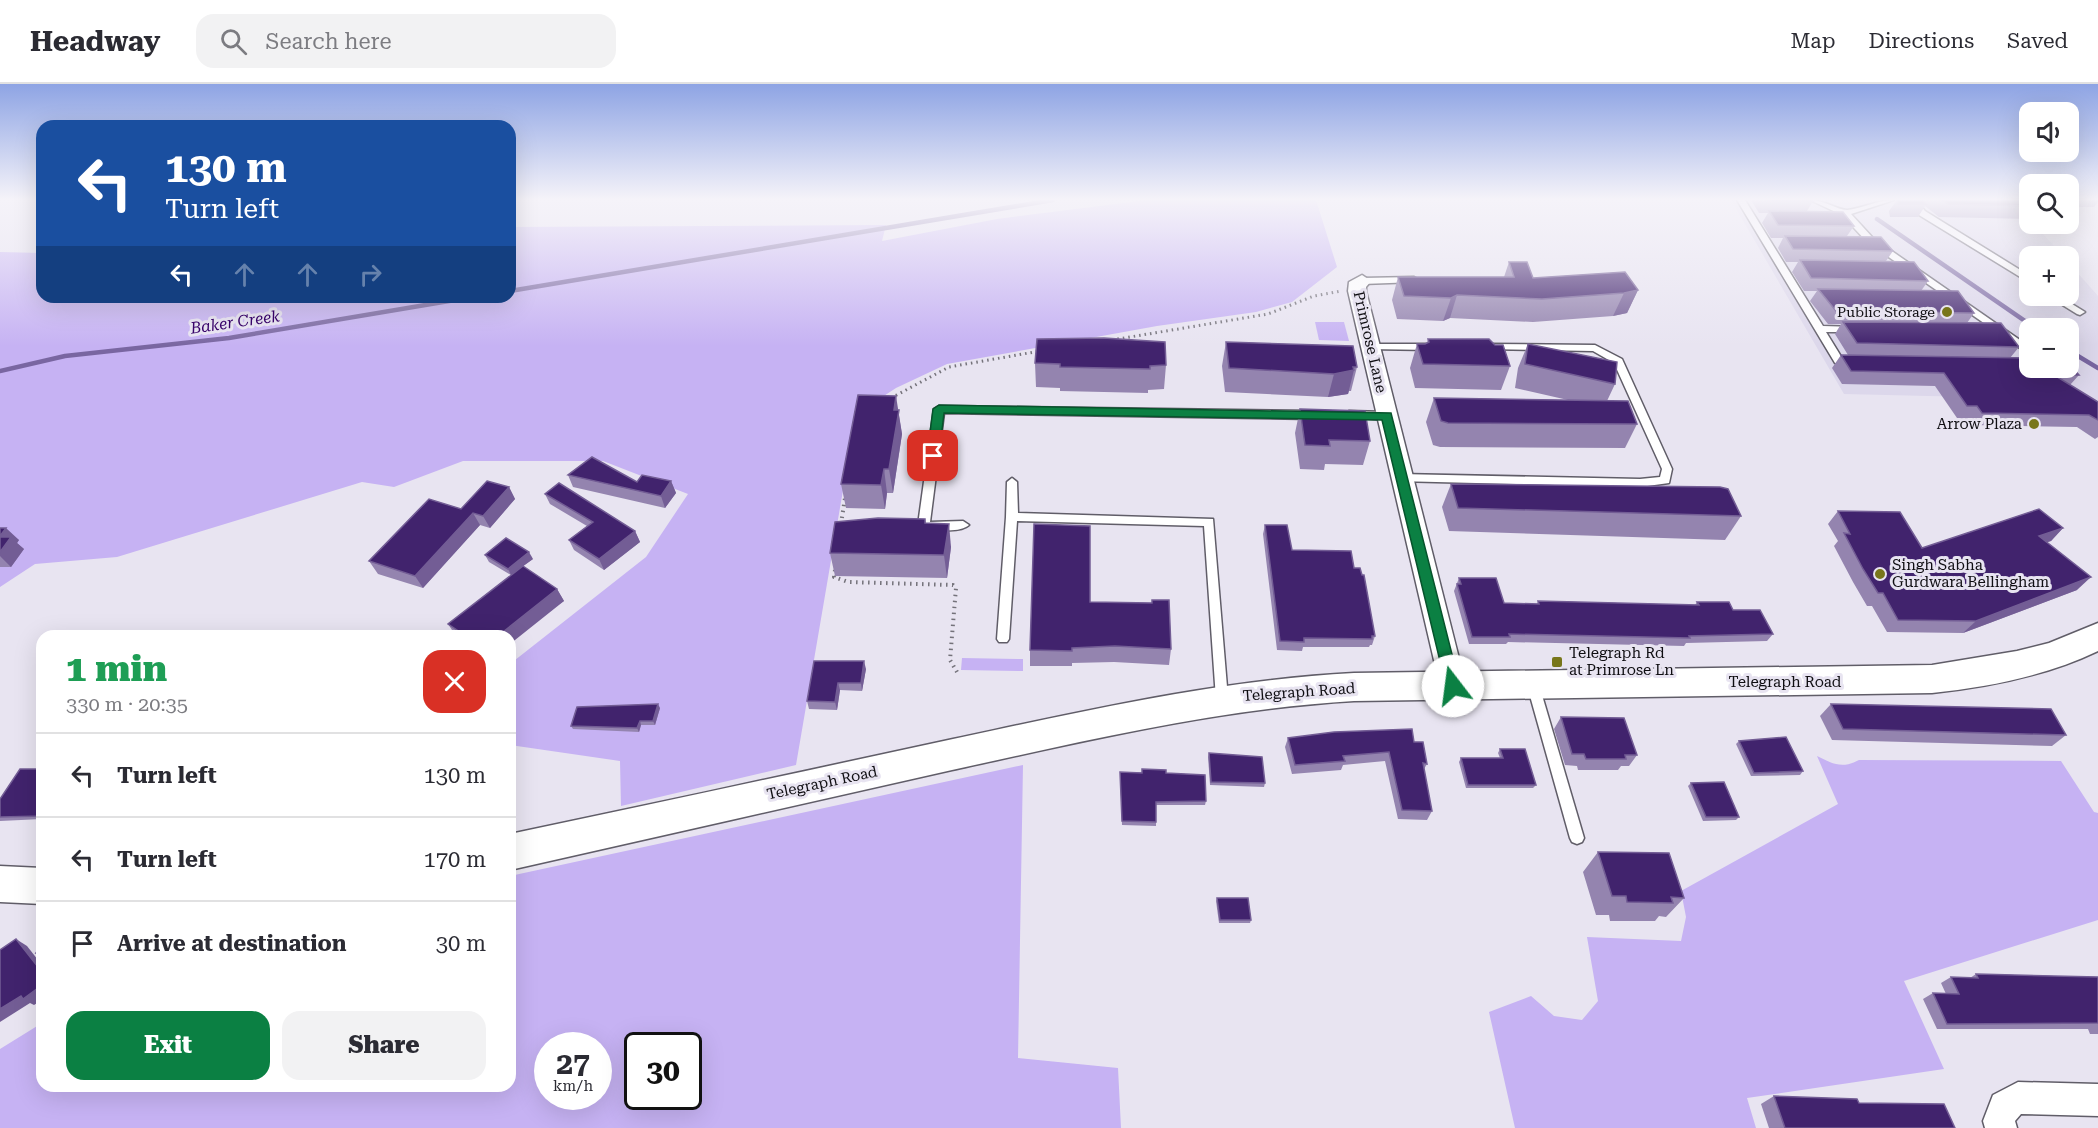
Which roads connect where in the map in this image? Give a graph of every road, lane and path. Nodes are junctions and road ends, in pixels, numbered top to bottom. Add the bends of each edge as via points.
1 (1775, 249) edge
2 (1882, 249) edge
3 (1980, 249) edge
4 (1782, 267) junction
5 (1794, 267) dead end
6 (1896, 269) edge
7 (1911, 269) junction
8 (2019, 273) edge
9 (1427, 280) edge
10 (1359, 286) junction
11 (1800, 296) junction
12 (1812, 296) dead end
13 (1929, 298) edge
14 (1953, 298) junction
15 (2070, 306) edge
16 (2080, 312) dead end
17 (1820, 329) junction
18 (1867, 329) edge
19 (1974, 330) edge
20 (1998, 331) junction
21 (1110, 340) edge
22 (2019, 345) edge
23 (1370, 347) junction
24 (1441, 347) edge
25 (1477, 347) edge
26 (1041, 351) edge
27 (1863, 362) edge
28 (882, 404) edge
29 (1328, 415) edge
30 (1340, 415) edge
31 (1387, 416) junction
32 (1400, 478) junction
33 (1012, 482) dead end
34 (846, 492) edge
35 (1011, 517) junction
36 (963, 525) dead end
37 (840, 534) edge
38 (835, 566) edge
39 (2098, 636) edge
40 (1003, 639) dead end
41 (957, 672) dead end
42 (1533, 685) junction
43 (1453, 686) junction
44 (1222, 699) junction
45 (1577, 838) dead end
46 (516, 851) edge
47 (0, 884) edge
48 (36, 886) edge
49 (2098, 1100) edge
50 (2001, 1128) edge

1 - 4 lane
2 - 7 lane
3 - 8 lane
4 - 5 lane
4 - 11 lane
6 - 7 lane
7 - 14 lane
9 - 10 lane
10 - 21 path via 1323,292 1268,314
10 - 23 street, Primrose Lane
11 - 12 lane
11 - 17 lane
13 - 14 lane
14 - 20 lane
15 - 16 lane
17 - 18 lane
17 - 27 lane via 1839,361
19 - 20 lane
20 - 22 lane
23 - 24 lane
23 - 31 street, Primrose Lane
25 - 32 lane via 1595,348 1618,361 1667,469 1665,480 1640,483
26 - 28 path via 949,367
29 - 36 lane via 939,409 919,525
30 - 31 lane
31 - 32 street, Primrose Lane
32 - 43 street, Primrose Lane
33 - 35 lane
34 - 37 path
35 - 40 lane
35 - 44 lane via 1209,522
38 - 41 path via 834,577 848,582 953,585 956,588 950,660
39 - 42 street, Telegraph Road via 2034,662 1984,674 1932,680
42 - 43 street, Telegraph Road
42 - 45 lane
43 - 44 street, Telegraph Road via 1306,690
44 - 46 street, Telegraph Road
47 - 48 street
49 - 50 street via 2018,1098 2004,1106

